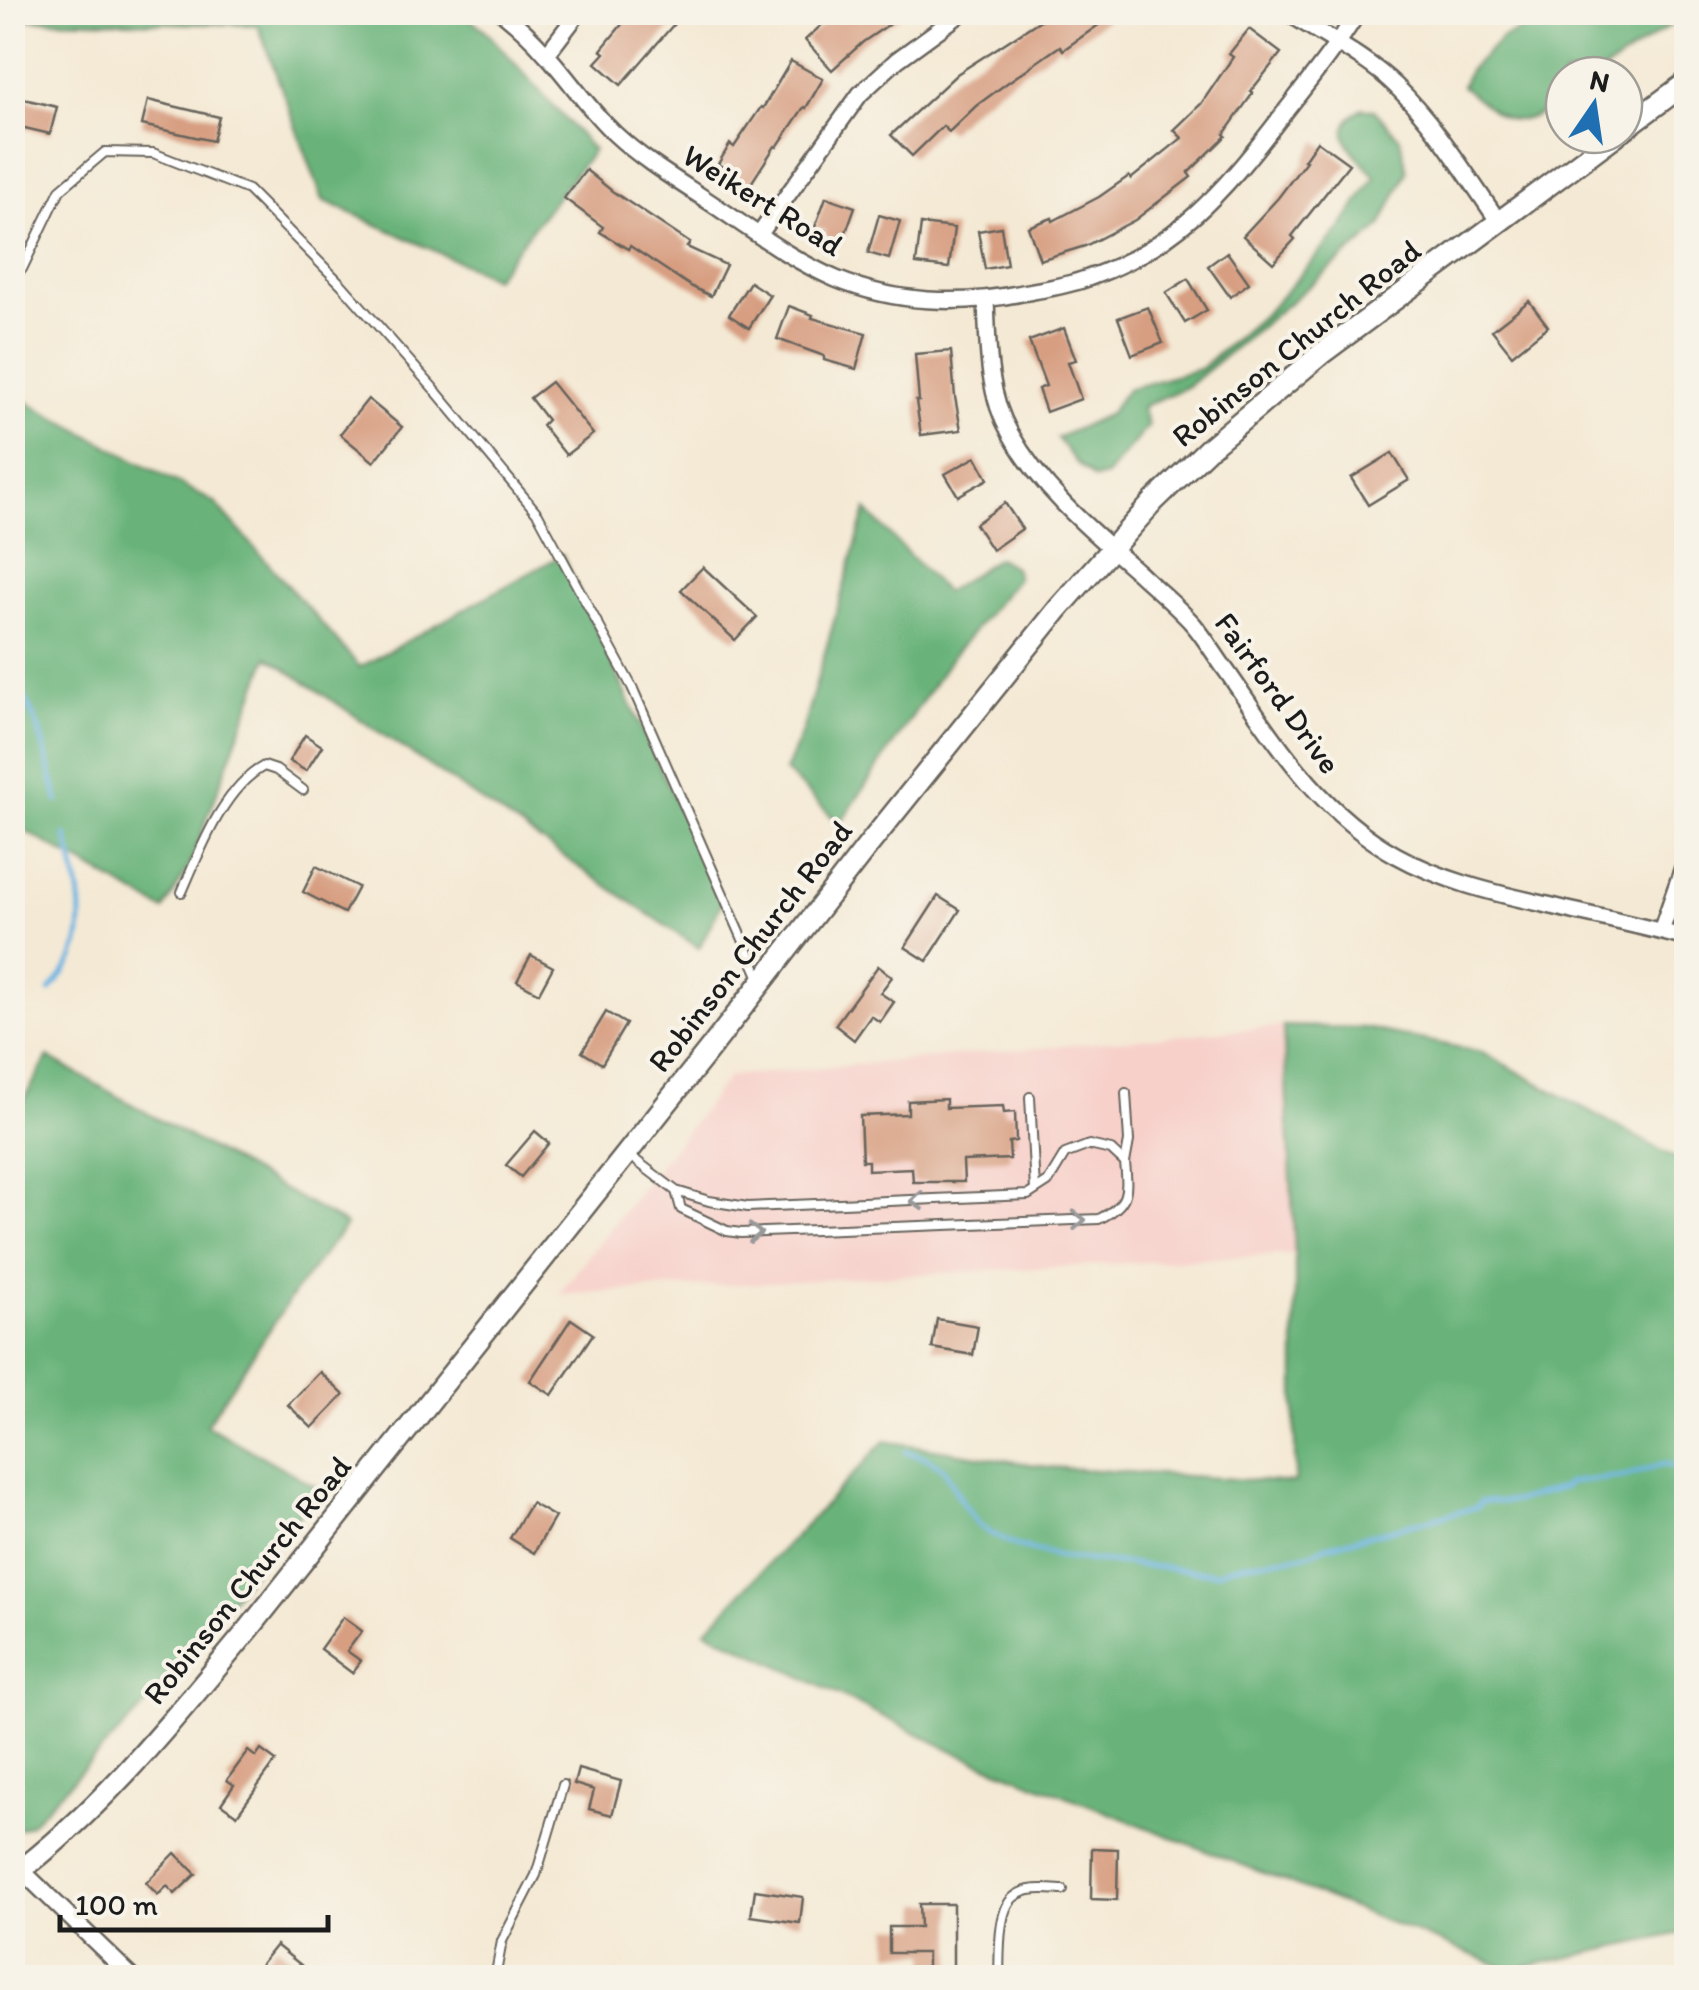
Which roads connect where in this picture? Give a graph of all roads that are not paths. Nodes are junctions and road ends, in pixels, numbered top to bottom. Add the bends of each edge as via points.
1 (502, 12) edge
2 (579, 12) edge
3 (963, 12) edge
4 (1287, 12) edge
5 (1358, 12) edge
6 (1338, 45) junction
7 (547, 54) junction
8 (1686, 83) edge
9 (1644, 114) edge
10 (1589, 155) edge
11 (1499, 222) junction
12 (759, 235) junction
13 (22, 270) dead end
14 (986, 300) junction
15 (1111, 548) junction
16 (303, 790) dead end
17 (1686, 859) edge
18 (182, 892) dead end
19 (1661, 932) junction
20 (1686, 938) edge
21 (762, 982) junction
22 (1126, 1093) dead end
23 (1030, 1098) dead end
24 (626, 1153) junction
25 (1125, 1162) junction
26 (1035, 1190) junction
27 (676, 1191) junction
28 (563, 1785) dead end
29 (16, 1869) edge
30 (1063, 1890) dead end
31 (133, 1978) edge
32 (495, 1978) edge
33 (999, 1978) edge

1 - 7 street, Weikert Road
2 - 7 street
3 - 12 street via 860,94
4 - 6 street
5 - 6 street, Weikert Road
6 - 11 street via 1394,84 1418,110
6 - 14 street, Weikert Road via 1229,184 1165,240 1085,280
7 - 12 street, Weikert Road via 615,134
8 - 9 street
10 - 11 street, Robinson Church Road
11 - 15 street, Robinson Church Road via 1266,398
12 - 14 street, Weikert Road via 838,279 885,294
13 - 21 lane via 60,190 105,152 153,154 248,190 342,285 538,514 632,687
14 - 15 street, Fairford Drive via 991,378 1008,430 1037,476
15 - 19 street, Fairford Drive via 1196,627 1298,772 1371,840 1461,884
15 - 21 street, Robinson Church Road
16 - 18 lane via 264,766 248,774
17 - 19 street
19 - 20 street, Fairford Drive
21 - 24 street, Robinson Church Road
22 - 25 lane
23 - 26 lane
24 - 27 lane
24 - 29 street, Robinson Church Road via 176,1717 104,1796
25 - 26 lane via 1111,1150 1082,1146 1065,1154
27 -> 25 lane via 682,1210 740,1233 1099,1219 1124,1201
26 -> 27 lane via 993,1198 748,1207
28 - 32 lane via 536,1875 502,1942
29 - 31 street
30 - 33 lane via 1034,1889 1013,1897 1001,1932

